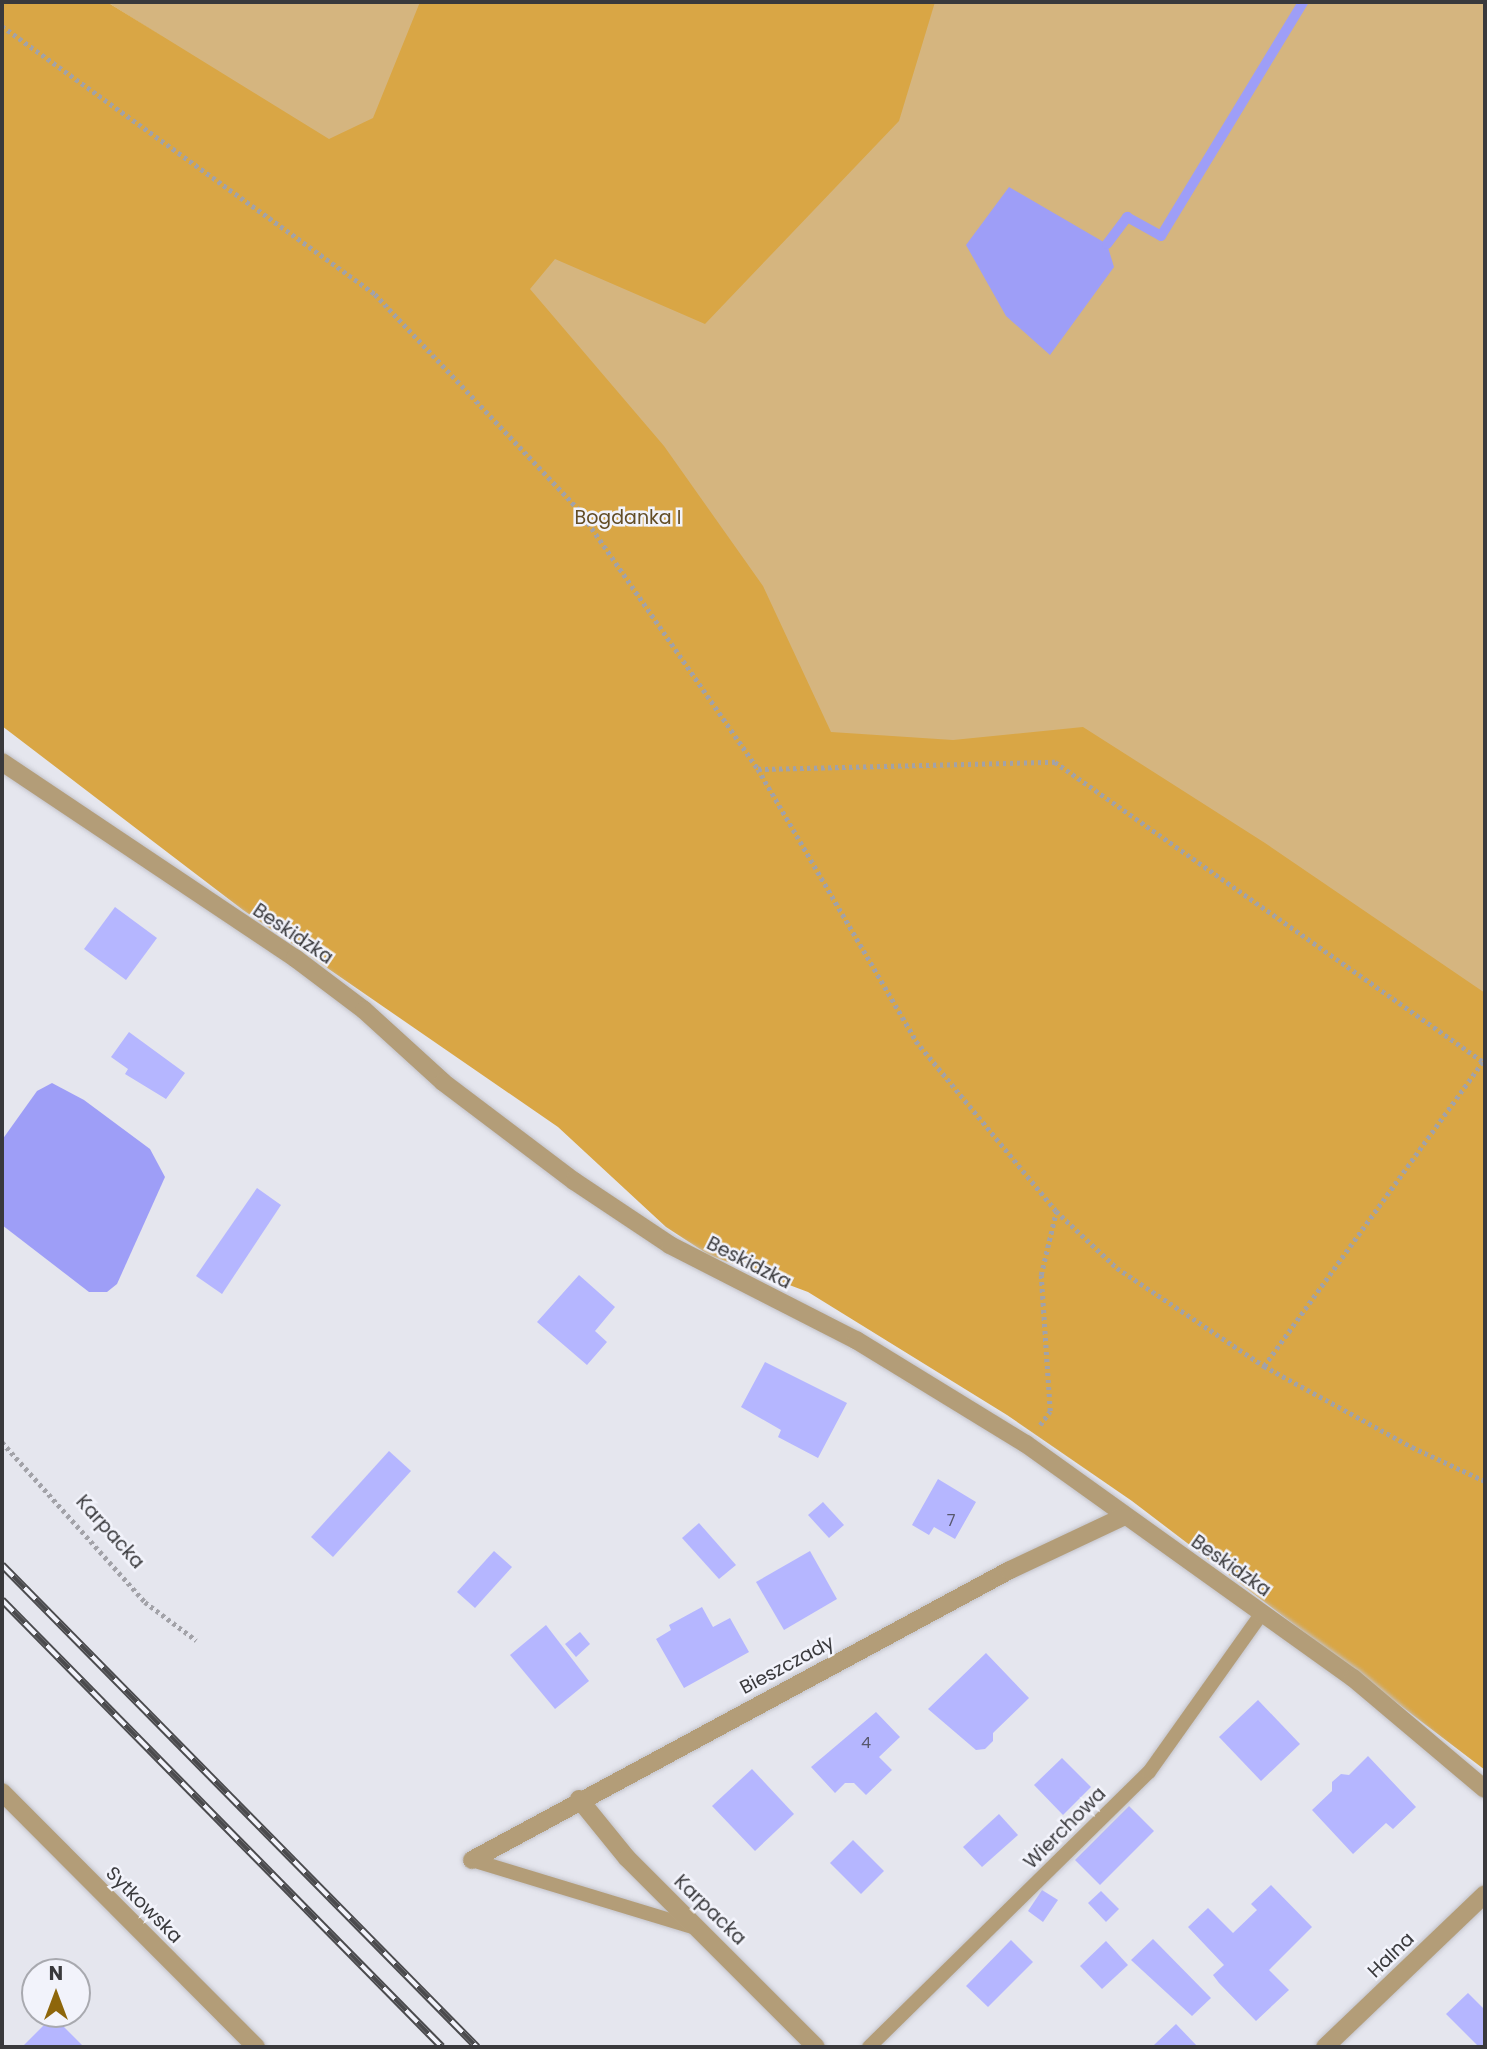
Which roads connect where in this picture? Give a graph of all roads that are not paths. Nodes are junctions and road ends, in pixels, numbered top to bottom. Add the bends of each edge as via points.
1 (2, 762) edge
2 (1125, 1516) junction
3 (1262, 1613) junction
4 (1485, 1789) edge
5 (2, 1792) edge
6 (579, 1799) junction
7 (472, 1860) joint
8 (1485, 1894) edge
9 (698, 1928) junction
10 (1329, 2046) edge
11 (256, 2047) edge
12 (816, 2047) edge
13 (869, 2047) edge

1 - 2 street, Beskidzka via 295,958 363,1010 443,1082 584,1189 670,1245 856,1340 1026,1444
2 - 3 street, Beskidzka
2 - 6 street, Bieszczady via 1010,1570
3 - 4 street, Beskidzka via 1353,1678
3 - 13 lane, Wierchowa via 1149,1772
5 - 11 street, Sytkowska
6 - 7 street, Bieszczady
6 - 9 street, Karpacka via 627,1858
7 - 9 lane
8 - 10 street, Halna
9 - 12 street, Karpacka

